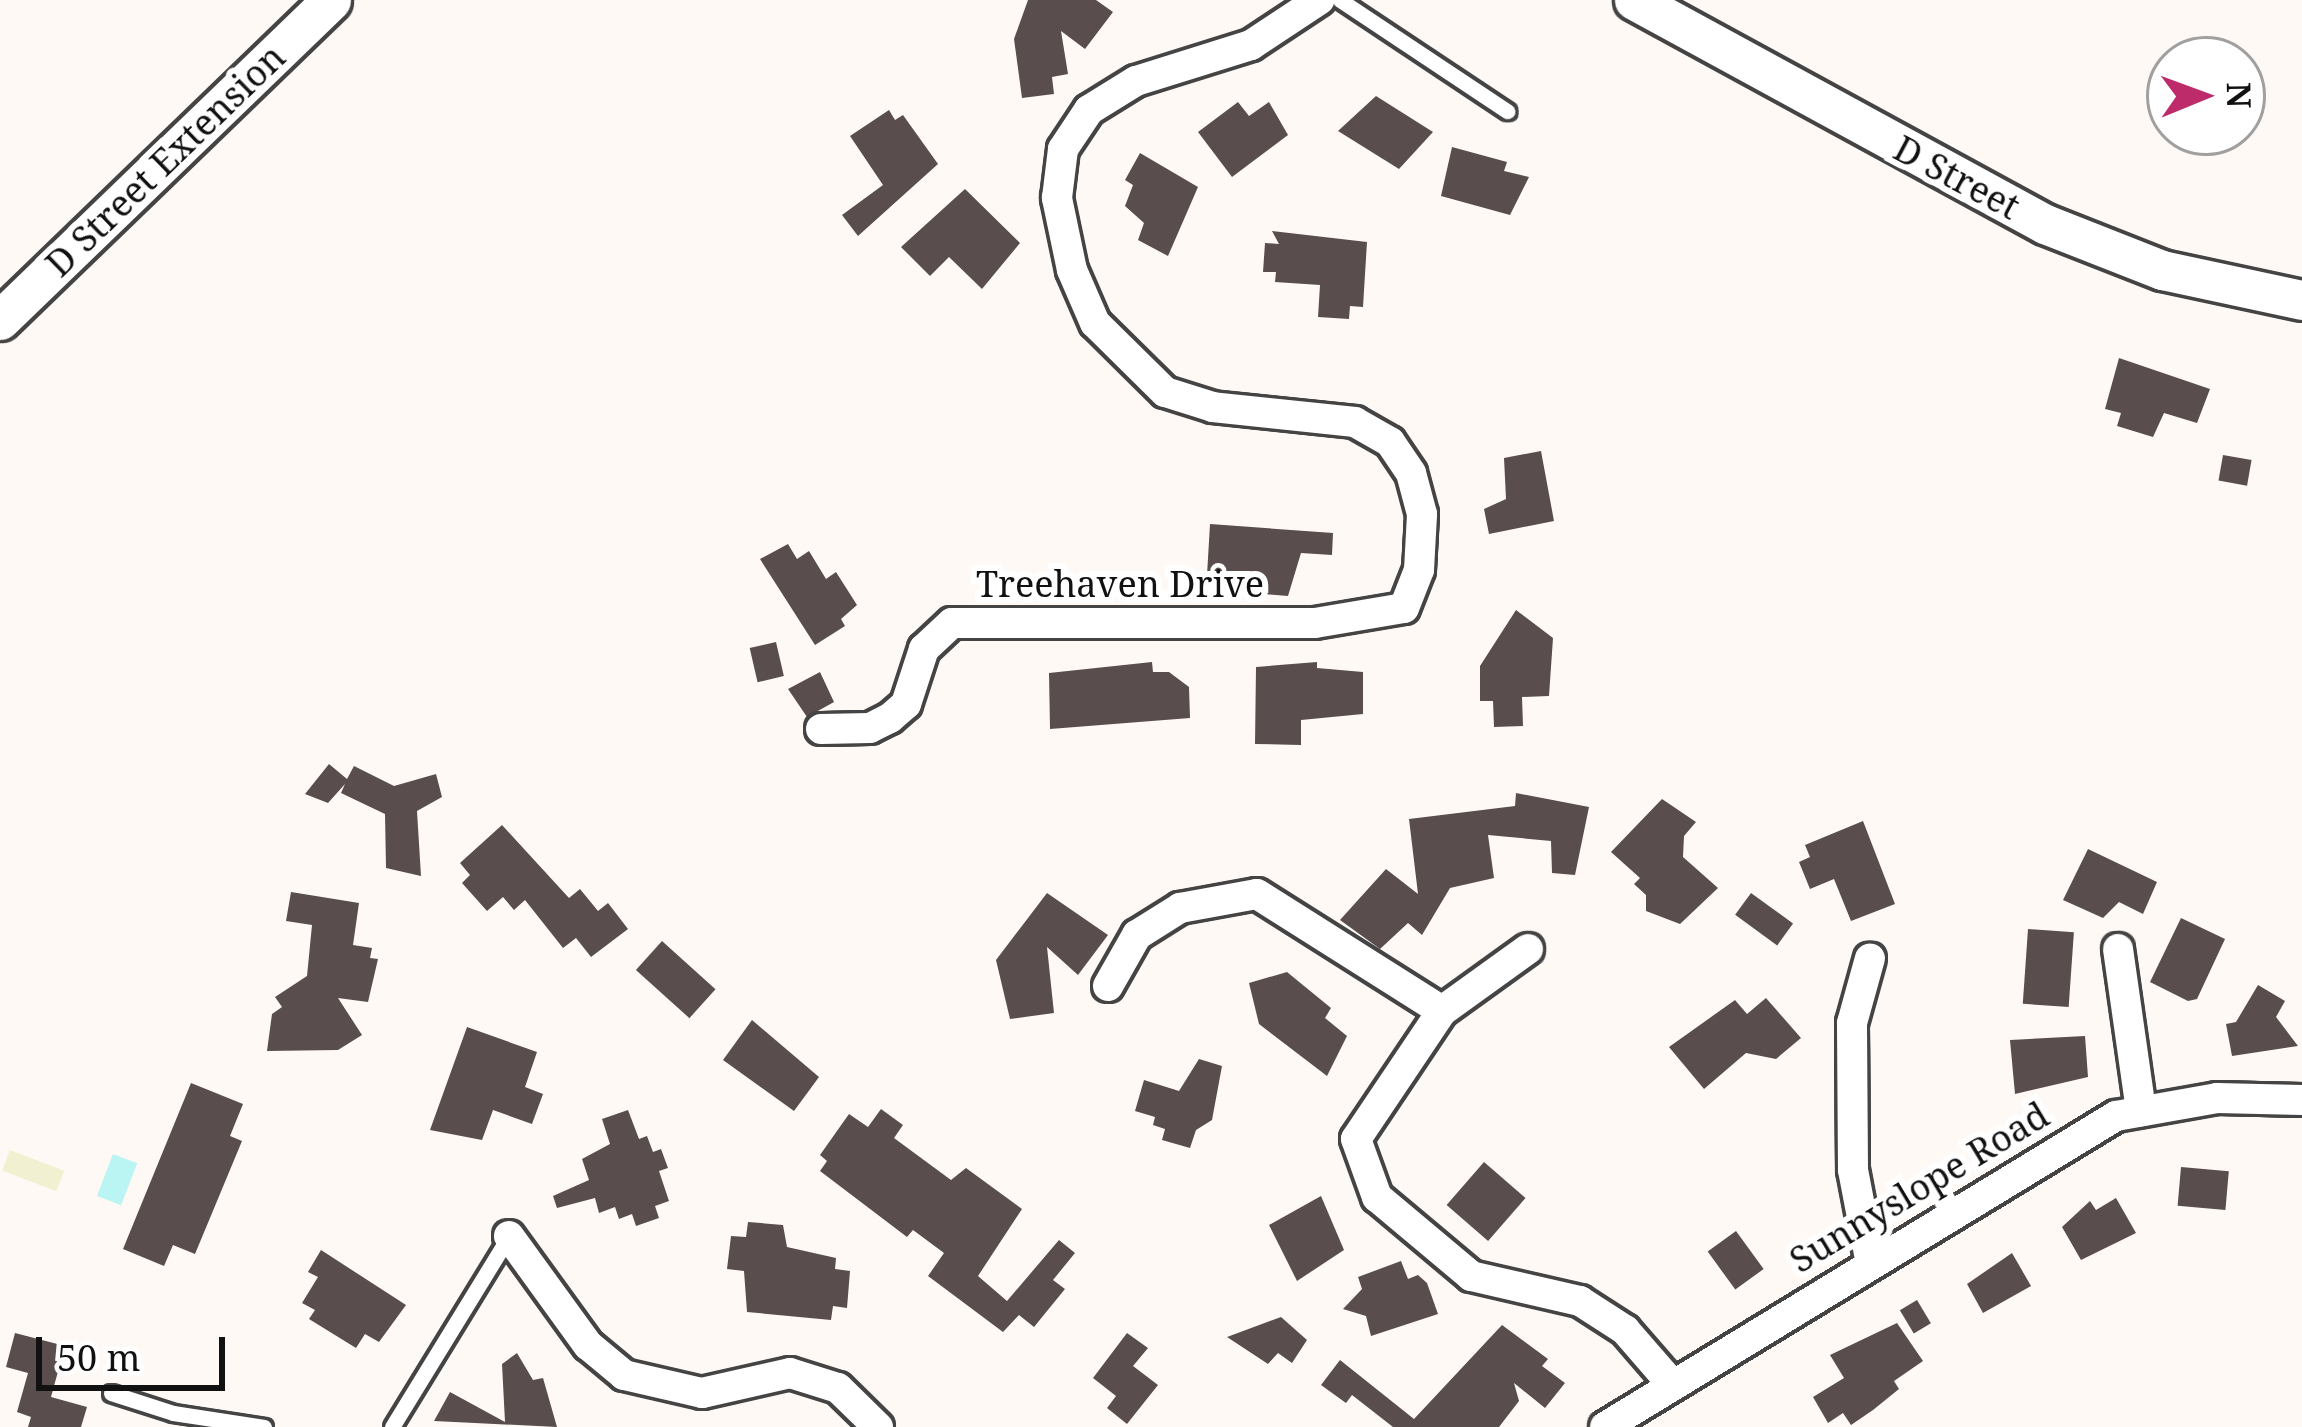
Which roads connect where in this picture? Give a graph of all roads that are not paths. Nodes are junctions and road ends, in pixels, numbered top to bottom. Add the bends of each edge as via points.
1 (331, 0) edge
2 (1319, 0) edge
3 (1340, 0) edge
4 (1634, 0) edge
5 (1508, 111) dead end
6 (2302, 300) edge
7 (0, 320) edge
8 (821, 729) dead end
9 (1528, 949) dead end
10 (2118, 949) dead end
11 (1870, 958) dead end
12 (1108, 986) dead end
13 (1442, 1011) junction
14 (2302, 1100) edge
15 (2141, 1112) junction
16 (509, 1236) joint
17 (1870, 1259) junction
18 (1672, 1384) junction
19 (111, 1393) dead end
20 (264, 1427) edge
21 (392, 1427) edge
22 (878, 1427) edge
23 (1605, 1427) edge

1 - 7 street, D Street Extension
2 - 8 street, Treehaven Drive via 1250,45 1136,81 1089,110 1063,148 1057,198 1072,270 1095,322 1165,392 1213,407 1355,422 1390,442 1411,473 1423,514 1419,570 1404,608 1315,623 952,623 924,649 906,704 890,718 870,728
3 - 5 lane
4 - 6 street, D Street via 2045,224 2162,270
9 - 13 street
10 - 15 street
11 - 17 street via 1852,1023 1853,1170
12 - 13 street via 1137,935 1180,908 1257,894
13 - 18 street via 1356,1139 1377,1197 1471,1276 1580,1301 1625,1330
14 - 15 street, Sunnyslope Road via 2217,1099
15 - 17 street, Sunnyslope Road via 2116,1115
16 - 21 lane
16 - 22 street via 588,1345 624,1375 702,1393 790,1373 838,1388
17 - 18 street, Sunnyslope Road
18 - 23 street, Sunnyslope Road
19 - 20 lane via 173,1413

